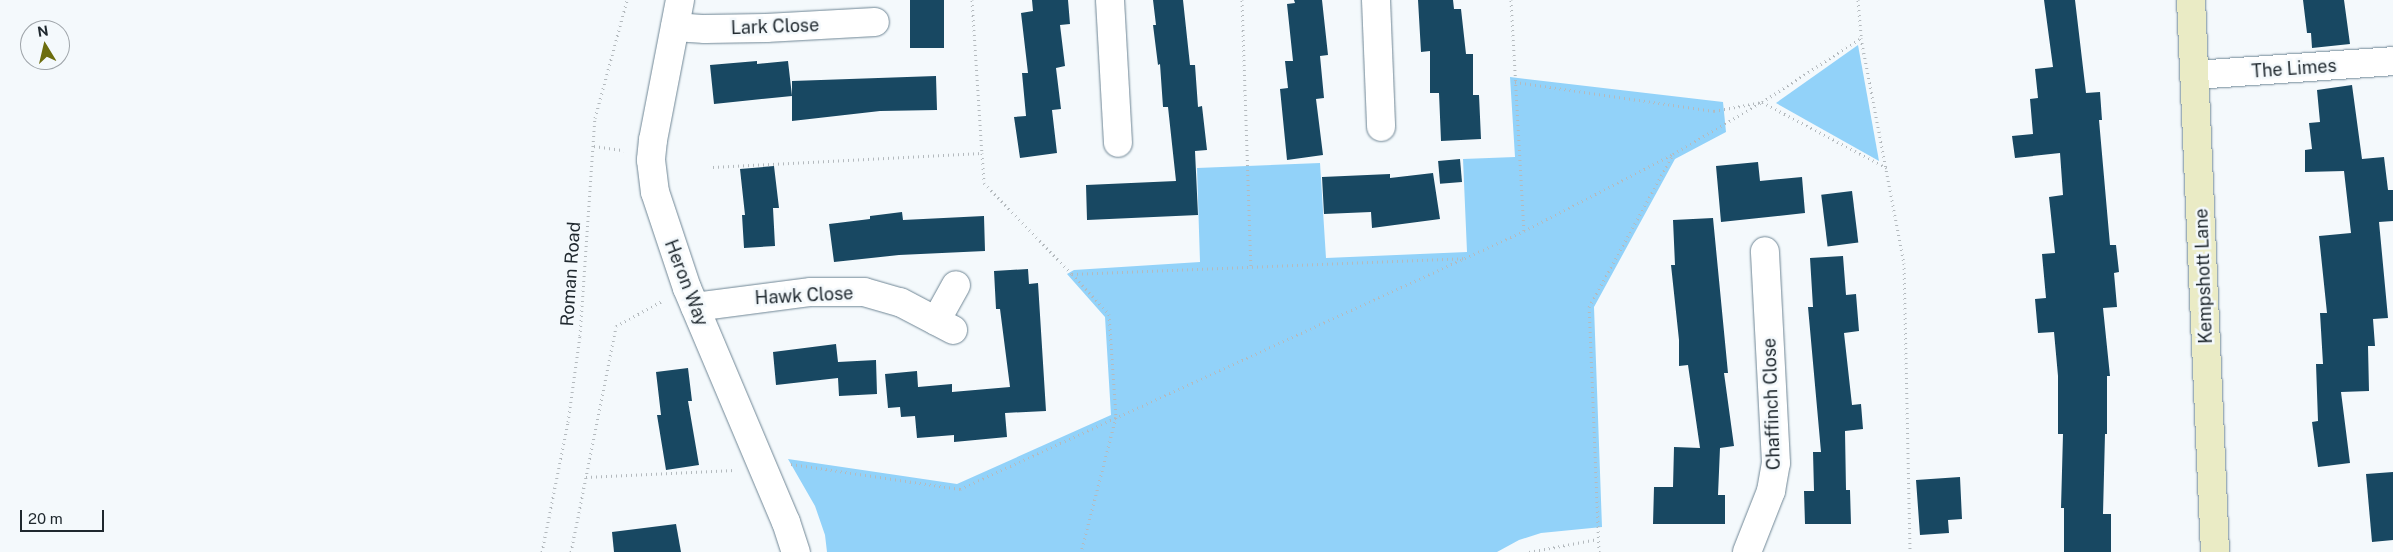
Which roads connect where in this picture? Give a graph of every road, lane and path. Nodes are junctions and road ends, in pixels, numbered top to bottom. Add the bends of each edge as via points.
1 (627, 0) edge
2 (680, 0) edge
3 (972, 0) edge
4 (1110, 0) edge
5 (1242, 0) edge
6 (1376, 0) edge
7 (1511, 0) edge
8 (1858, 0) edge
9 (2191, 0) edge
10 (875, 22) dead end
11 (675, 27) junction
12 (1861, 38) junction
13 (2393, 61) edge
14 (2195, 76) junction
15 (1515, 82) junction
16 (1762, 102) junction
17 (1381, 128) dead end
18 (1118, 144) dead end
19 (594, 146) junction
20 (630, 150) dead end
21 (982, 153) junction
22 (1673, 154) junction
23 (713, 167) dead end
24 (1887, 168) junction
25 (1524, 232) junction
26 (1765, 251) dead end
27 (1468, 258) junction
28 (1251, 266) junction
29 (1072, 274) junction
30 (956, 284) dead end
31 (691, 298) junction
32 (1116, 417) junction
33 (763, 469) junction
34 (586, 477) junction
35 (1598, 539) junction
36 (542, 552) edge
37 (571, 552) edge
38 (796, 552) edge
39 (1081, 552) edge
40 (1529, 552) edge
41 (1599, 552) edge
42 (1747, 552) edge
43 (1910, 552) edge
44 (2216, 552) edge

1 - 19 path, Roman Road via 595,118
2 - 11 street, Heron Way
3 - 21 path
4 - 18 street
5 - 28 path
6 - 17 street
7 - 15 path
8 - 12 path
9 - 14 street, Kempshott Lane
10 - 11 street, Lark Close via 766,28
11 - 31 street, Heron Way via 651,160 659,208
12 - 16 path
12 - 24 path
13 - 14 street, The Limes
14 - 44 street, Kempshott Lane
15 - 16 path via 1714,111
15 - 25 path
16 - 22 path
16 - 24 path
19 - 20 path
19 - 36 path, Roman Road via 580,336 568,422
21 - 23 path
21 - 29 path via 984,183
22 - 25 path
22 - 35 path via 1589,307
24 - 43 path via 1904,262
25 - 27 path
26 - 42 street, Chaffinch Close via 1776,463 1771,491
27 - 28 path
27 - 32 path
28 - 29 path
29 - 32 path via 1109,314
30 - 31 street, Hawk Close via 944,326 900,302 864,292
31 - 33 street, Heron Way
31 - 34 path via 616,326
32 - 33 path via 960,489 795,463
32 - 39 path
33 - 34 path
33 - 38 street, Heron Way
34 - 37 path
35 - 40 path
35 - 41 path

